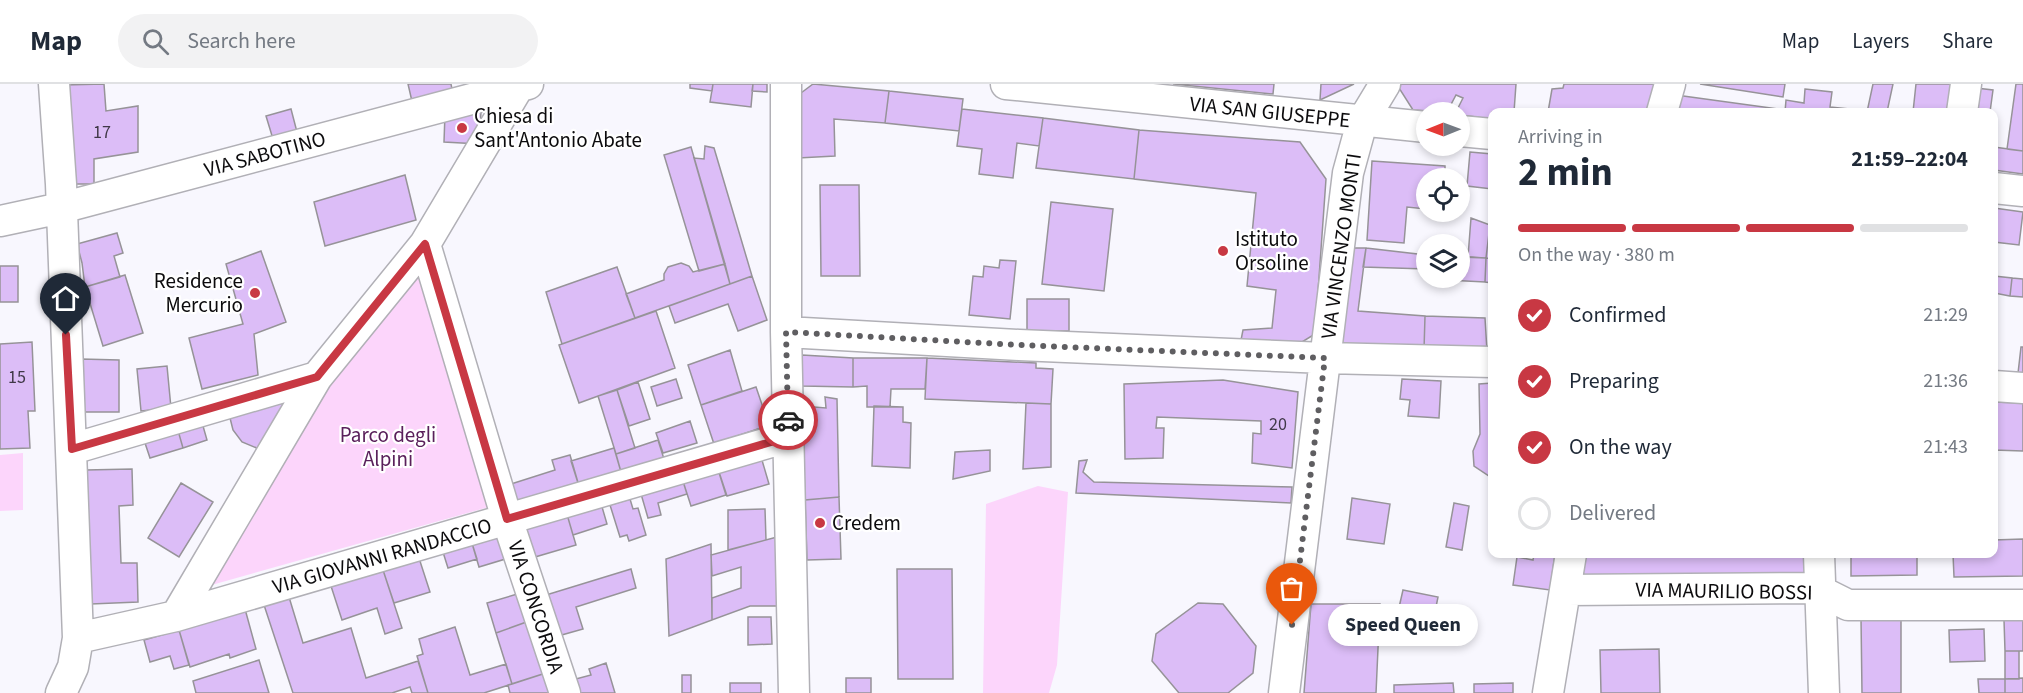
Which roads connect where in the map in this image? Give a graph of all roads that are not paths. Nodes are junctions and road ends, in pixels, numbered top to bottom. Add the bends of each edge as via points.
1 (54, 84) edge
2 (786, 84) edge
3 (1006, 84) edge
4 (1385, 84) edge
5 (1670, 84) edge
6 (1966, 84) edge
7 (523, 85) edge
8 (1663, 108) edge
9 (1963, 108) edge
10 (1362, 122) junction
11 (1416, 126) edge
12 (1470, 132) edge
13 (1488, 134) edge
14 (1998, 188) edge
15 (2023, 191) edge
16 (61, 208) junction
17 (0, 221) edge
18 (425, 244) junction
19 (786, 332) junction
20 (1325, 358) junction
21 (1488, 362) edge
22 (317, 377) junction
23 (1998, 386) edge
24 (2023, 388) edge
25 (788, 437) junction
26 (72, 449) junction
27 (507, 519) junction
28 (1571, 558) edge
29 (1820, 558) edge
30 (1567, 590) junction
31 (1820, 591) junction
32 (2023, 605) edge
33 (176, 616) junction
34 (78, 638) junction
35 (61, 693) edge
36 (565, 693) edge
37 (794, 693) edge
38 (1284, 693) edge
39 (1548, 693) edge
40 (1824, 693) edge

1 - 16 street
2 - 19 street
3 - 10 street, VIA SAN GIUSEPPE
4 - 10 street, VIA VINCENZO MONTI
5 - 8 street
6 - 9 street
7 - 16 street, VIA SABOTINO
7 - 18 street
10 - 11 street, VIA SAN GIUSEPPE
10 - 20 street, VIA VINCENZO MONTI via 1348,172
12 - 13 street
14 - 15 street
16 - 17 street, VIA SABOTINO
16 - 26 street
18 - 22 street
18 - 27 street, VIA CONCORDIA
19 - 20 street
19 - 25 street
20 - 21 street
20 - 38 street, VIA VINCENZO MONTI
22 - 26 street
22 - 33 street
23 - 24 street
25 - 27 street, VIA GIOVANNI RANDACCIO
25 - 37 street
26 - 34 street
27 - 33 street, VIA GIOVANNI RANDACCIO
27 - 36 street, VIA CONCORDIA
28 - 30 street
29 - 31 street
30 - 31 street, VIA MAURILIO BOSSI
30 - 39 street
31 - 32 street, VIA MAURILIO BOSSI via 1848,605
31 - 40 street
33 - 34 street, VIA GIOVANNI RANDACCIO
34 - 35 street via 73,667

